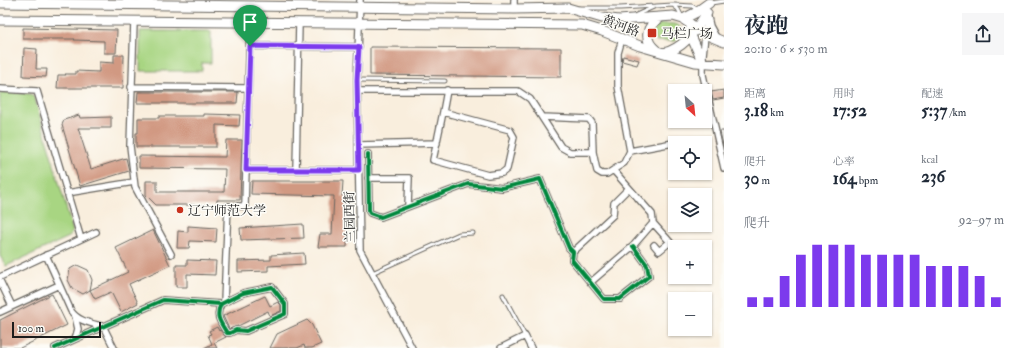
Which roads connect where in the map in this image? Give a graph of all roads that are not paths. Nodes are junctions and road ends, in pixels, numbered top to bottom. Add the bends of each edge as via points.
1 (724, 1) edge
2 (709, 2) edge
3 (0, 3) edge
4 (360, 4) edge
5 (514, 4) edge
6 (673, 5) junction
7 (656, 6) junction
8 (568, 8) junction
9 (703, 12) junction
10 (660, 18) junction
11 (683, 19) junction
12 (0, 20) edge
13 (628, 20) junction
14 (134, 22) junction
15 (250, 22) junction
16 (299, 23) junction
17 (360, 24) junction
18 (694, 31) junction
19 (704, 34) junction
20 (622, 39) junction
21 (721, 40) edge
22 (250, 46) junction
23 (299, 46) junction
24 (359, 47) junction
25 (660, 52) junction
26 (699, 63) junction
27 (724, 64) edge
28 (704, 75) junction
29 (357, 80) junction
30 (445, 81) dead end
31 (131, 87) junction
32 (0, 88) edge
33 (248, 88) junction
34 (447, 90) junction
35 (358, 91) junction
36 (443, 112) junction
37 (542, 117) junction
38 (437, 143) junction
39 (359, 144) junction
40 (668, 144) edge
41 (630, 150) junction
42 (593, 152) junction
43 (368, 154) dead end
44 (724, 168) edge
45 (246, 170) junction
46 (296, 170) junction
47 (359, 170) junction
48 (614, 171) junction
49 (368, 178) junction
50 (134, 182) junction
51 (629, 188) junction
52 (67, 193) junction
53 (408, 206) junction
54 (653, 223) junction
55 (96, 232) dead end
56 (473, 233) dead end
57 (81, 239) junction
58 (654, 245) dead end
59 (633, 246) junction
60 (573, 252) junction
61 (171, 254) dead end
62 (46, 255) junction
63 (372, 273) junction
64 (0, 276) edge
65 (0, 281) edge
66 (590, 282) junction
67 (59, 285) junction
68 (503, 295) dead end
69 (223, 303) junction
70 (12, 306) junction
71 (0, 312) edge
72 (75, 316) junction
73 (102, 326) junction
74 (525, 336) junction
75 (75, 339) junction
76 (55, 348) edge
77 (114, 348) edge
78 (412, 348) edge
79 (501, 348) edge
80 (530, 348) edge

1 - 2 lane
2 - 9 main road
3 - 4 main road, 黄河路
4 - 5 main road, 黄河路
4 - 17 street, 兰园西街
5 - 8 main road, 黄河路
6 - 7 lane
6 - 9 lane via 692,6
6 - 11 lane
7 - 8 lane
7 - 13 lane
8 - 13 main road, 黄河路 via 602,18
9 - 11 main road
9 - 18 main road
9 - 19 street
9 - 21 street
10 - 11 main road via 673,16
10 - 13 main road, 黄河路
10 - 25 main road via 651,25 648,33 649,44
11 - 18 main road
12 - 14 main road, 黄河路
14 - 15 main road, 黄河路
14 - 31 street
15 - 16 main road, 黄河路
15 - 22 street
16 - 17 main road, 黄河路
16 - 23 street
17 - 20 main road, 黄河路 via 582,25
17 - 24 street, 兰园西街
18 - 19 main road
18 - 25 main road via 676,49
18 - 26 main road
19 - 21 main road
19 - 26 street
20 - 25 main road, 黄河路
20 - 41 street via 618,53 618,86
22 - 23 street
22 - 33 street
23 - 24 street
23 - 46 street
24 - 29 street, 兰园西街
25 - 26 main road, 黄河路
26 - 27 main road, 黄河路
26 - 28 street
26 - 28 street
28 - 44 street
29 - 30 lane
29 - 35 street, 兰园西街
31 - 33 street
31 - 50 street via 130,146
32 - 52 street via 37,91
33 - 45 street
34 - 35 street
34 - 36 street
34 - 37 street via 518,91 530,99
35 - 39 street, 兰园西街
36 - 38 street
36 - 38 street via 510,130 514,136 507,169 502,173 488,175 434,160
37 - 42 street via 561,147 570,152
37 - 42 street via 589,119 592,123
38 - 39 street
39 - 47 street, 兰园西街
40 - 41 street
41 - 48 street via 624,164
42 - 48 street via 597,171 602,174
43 - 49 street
45 - 46 street
45 - 69 street via 245,206 228,206
46 - 47 street
47 - 63 street, 兰园西街 via 360,250
48 - 51 street
49 - 53 street via 409,178
49 - 53 street via 370,213 381,217
50 - 52 street
50 - 61 street
51 - 54 street via 652,214
51 - 60 street via 614,203 613,215
52 - 57 street
53 - 60 street via 468,184 502,188 540,179
54 - 58 street via 670,242 659,250
54 - 59 street
55 - 57 street
56 - 63 lane via 459,234
57 - 62 street
59 - 66 street
59 - 66 street via 647,265 649,276 620,299 604,299
60 - 66 street via 572,260
62 - 64 street
62 - 67 street
63 - 78 street, 兰园西街
65 - 70 street
67 - 70 street
67 - 72 street
68 - 74 lane
69 - 69 street via 244,293 272,287 285,304 285,314 246,331 236,330 230,333 226,331 218,316
69 - 73 street via 163,300
70 - 71 street
72 - 73 street via 88,323
72 - 75 street via 78,329
73 - 75 street
73 - 77 street
74 - 79 street
74 - 80 street
75 - 76 street

